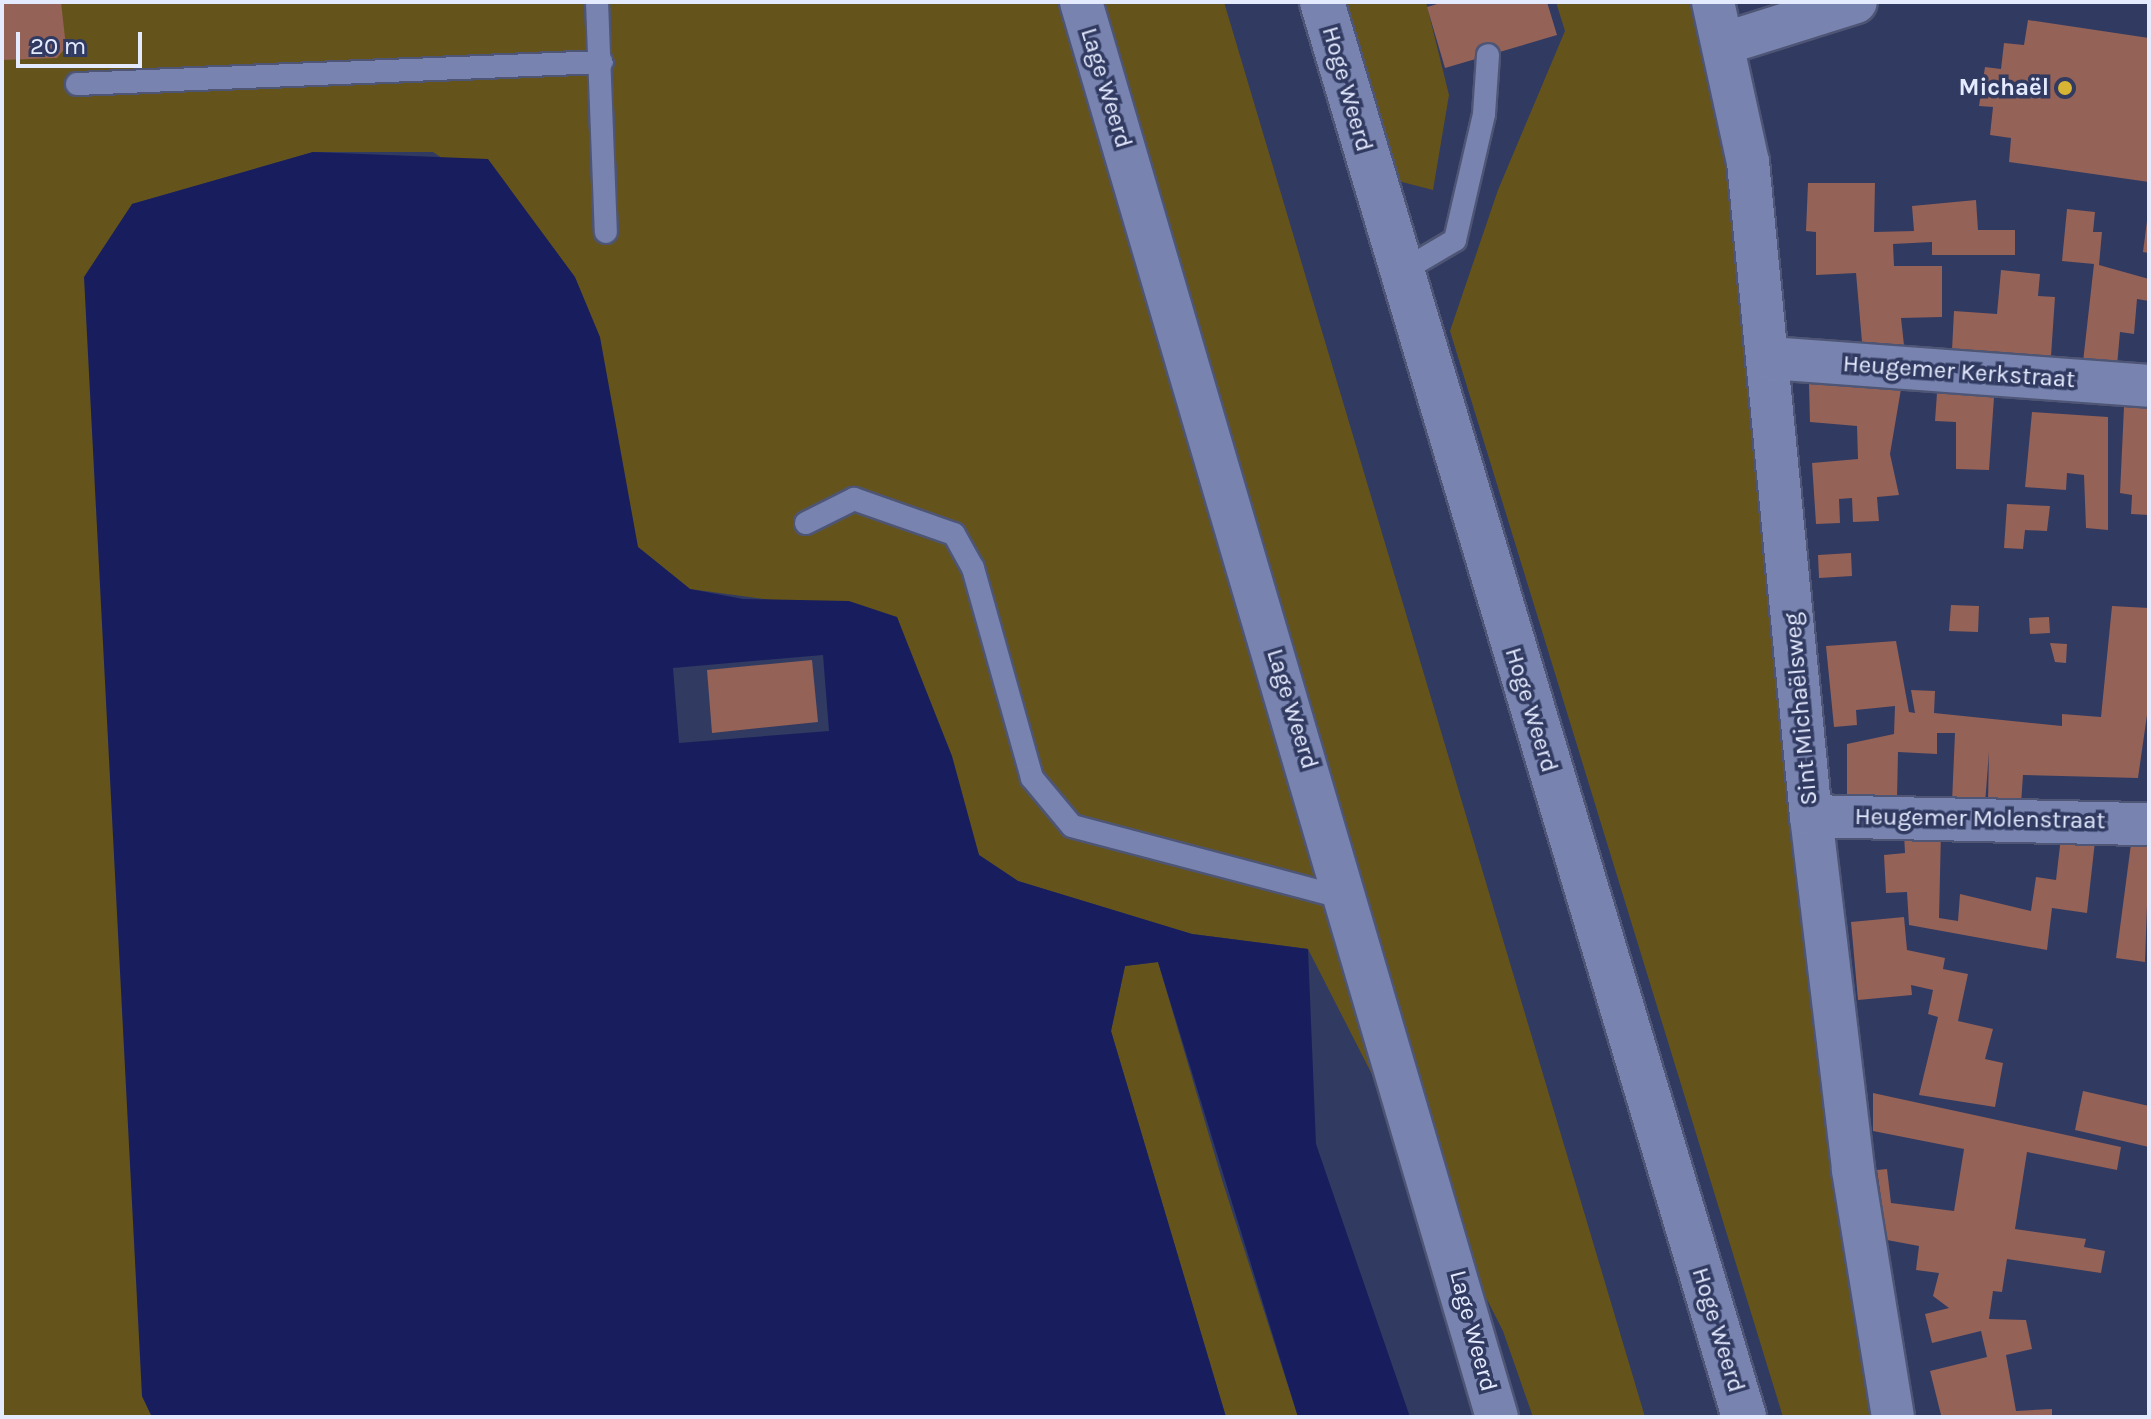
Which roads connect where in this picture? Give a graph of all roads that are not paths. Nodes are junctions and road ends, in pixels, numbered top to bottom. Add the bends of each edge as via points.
1 (597, 2) edge
2 (1081, 2) edge
3 (1322, 2) edge
4 (1713, 2) edge
5 (1856, 2) edge
6 (1726, 43) junction
7 (1488, 55) dead end
8 (602, 62) junction
9 (77, 84) dead end
10 (606, 232) dead end
11 (1399, 273) junction
12 (1770, 358) junction
13 (2149, 386) edge
14 (806, 523) dead end
15 (1811, 816) junction
16 (2149, 824) edge
17 (1348, 899) junction
18 (1497, 1417) edge
19 (1744, 1417) edge
20 (1893, 1417) edge

1 - 8 lane
2 - 17 street, Lage Weerd
3 - 11 main road, Hoge Weerd
4 - 6 street, Sint Michaëlsweg
5 - 6 street
6 - 12 street, Sint Michaëlsweg via 1741,110
7 - 11 lane via 1487,99 1455,240
8 - 9 lane
8 - 10 lane
11 - 19 main road, Hoge Weerd
12 - 13 street, Heugemer Kerkstraat
12 - 15 street, Sint Michaëlsweg
14 - 17 lane via 854,499 954,534 973,568 1032,778 1072,826
15 - 16 street, Heugemer Molenstraat
15 - 20 street, Sint Michaëlsweg via 1853,1170
17 - 18 street, Lage Weerd

